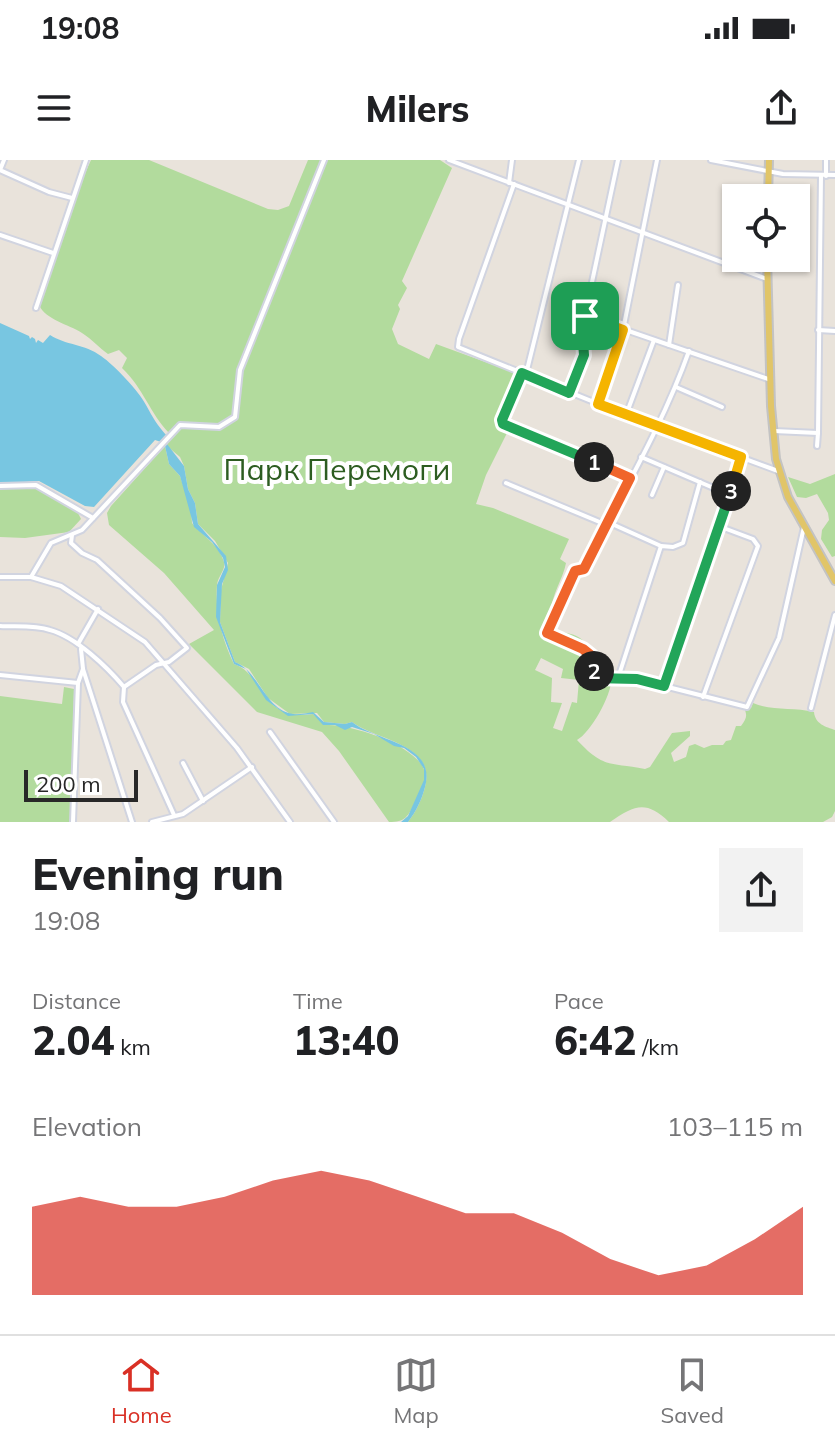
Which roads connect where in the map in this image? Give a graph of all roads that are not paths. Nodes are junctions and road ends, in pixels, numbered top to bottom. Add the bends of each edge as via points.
1 (4, 160) edge
2 (86, 160) edge
3 (324, 160) edge
4 (449, 160) edge
5 (512, 160) edge
6 (579, 160) edge
7 (618, 160) edge
8 (657, 160) edge
9 (711, 160) edge
10 (769, 160) edge
11 (826, 160) edge
12 (0, 170) edge
13 (769, 171) junction
14 (835, 175) edge
15 (824, 176) junction
16 (511, 184) junction
17 (769, 184) edge
18 (72, 198) junction
19 (569, 205) junction
20 (605, 219) junction
21 (644, 234) junction
22 (0, 235) edge
23 (53, 253) junction
24 (767, 272) edge
25 (767, 279) junction
26 (678, 285) dead end
27 (36, 308) dead end
28 (585, 316) junction
29 (623, 330) junction
30 (818, 330) junction
31 (835, 331) edge
32 (654, 340) junction
33 (669, 345) junction
34 (689, 351) junction
35 (524, 374) junction
36 (771, 380) junction
37 (676, 387) junction
38 (569, 393) junction
39 (598, 404) junction
40 (722, 407) dead end
41 (626, 415) junction
42 (656, 425) junction
43 (773, 431) junction
44 (818, 433) junction
45 (817, 446) dead end
46 (641, 457) junction
47 (741, 457) junction
48 (664, 467) junction
49 (778, 471) junction
50 (630, 478) junction
51 (700, 482) junction
52 (506, 483) dead end
53 (0, 486) edge
54 (652, 495) dead end
55 (730, 495) junction
56 (93, 518) junction
57 (607, 523) junction
58 (721, 527) junction
59 (804, 527) junction
60 (72, 535) junction
61 (661, 546) junction
62 (0, 577) edge
63 (31, 577) junction
64 (835, 581) edge
65 (98, 609) junction
66 (835, 615) edge
67 (0, 626) edge
68 (80, 646) junction
69 (165, 664) junction
70 (83, 669) junction
71 (0, 675) edge
72 (618, 678) junction
73 (78, 683) junction
74 (664, 686) junction
75 (124, 687) junction
76 (703, 697) junction
77 (811, 708) dead end
78 (270, 732) dead end
79 (183, 763) dead end
80 (252, 767) junction
81 (203, 801) junction
82 (183, 814) junction
83 (174, 815) junction
84 (168, 820) edge
85 (73, 822) edge
86 (132, 822) edge
87 (152, 822) edge
88 (187, 822) edge
89 (290, 822) edge
90 (334, 822) edge

1 - 12 street
2 - 18 street
3 - 56 street via 240,370 235,417 219,427 180,425
4 - 16 street
5 - 16 street
6 - 19 street
7 - 20 street
8 - 21 street
9 - 13 street
10 - 13 main road
11 - 15 street
12 - 18 street
13 - 15 street
13 - 17 main road
14 - 15 street
15 - 30 street
16 - 19 street
16 - 35 street via 457,346
18 - 23 street
19 - 20 street
19 - 35 street
20 - 21 street
20 - 28 street
21 - 25 street
21 - 29 street
22 - 23 street
23 - 27 street
24 - 25 main road
25 - 36 main road
26 - 33 street
28 - 29 street
28 - 38 street via 584,355
29 - 32 street
29 - 39 street
30 - 31 street
30 - 44 street
32 - 33 street
32 - 41 street
33 - 34 street
34 - 36 street
34 - 37 street
35 - 38 street
35 - 50 street via 503,424
36 - 43 main road
37 - 40 street
37 - 42 street
38 - 39 street
39 - 41 street
41 - 42 street
42 - 46 street
42 - 47 street
43 - 44 street
43 - 49 main road
44 - 45 street
46 - 48 street
46 - 50 street
47 - 49 street
47 - 55 street
48 - 51 street
48 - 54 street
49 - 59 main road
50 - 57 street
51 - 55 street
51 - 61 street via 683,543
52 - 57 street
53 - 56 street via 36,485
55 - 58 street
56 - 60 street
57 - 61 street
57 - 72 street via 584,569 575,571 547,633 593,657 592,678
58 - 74 street
58 - 76 street via 758,546
59 - 64 main road
59 - 76 street via 779,638 753,698 747,707
60 - 63 street via 51,543
60 - 69 street via 75,547 97,560 187,648
61 - 72 street
62 - 63 street
63 - 65 street via 61,586
65 - 68 street
65 - 69 street via 145,642
66 - 77 street
67 - 68 street via 50,629
68 - 70 street
68 - 75 street
69 - 75 street
69 - 80 street
70 - 73 street
70 - 86 street
71 - 73 street
72 - 74 street
73 - 85 street
74 - 76 street
75 - 83 street via 123,702
78 - 90 street
79 - 81 street
80 - 81 street
80 - 89 street
81 - 82 street
82 - 83 street
82 - 88 street
83 - 84 street
84 - 87 street

